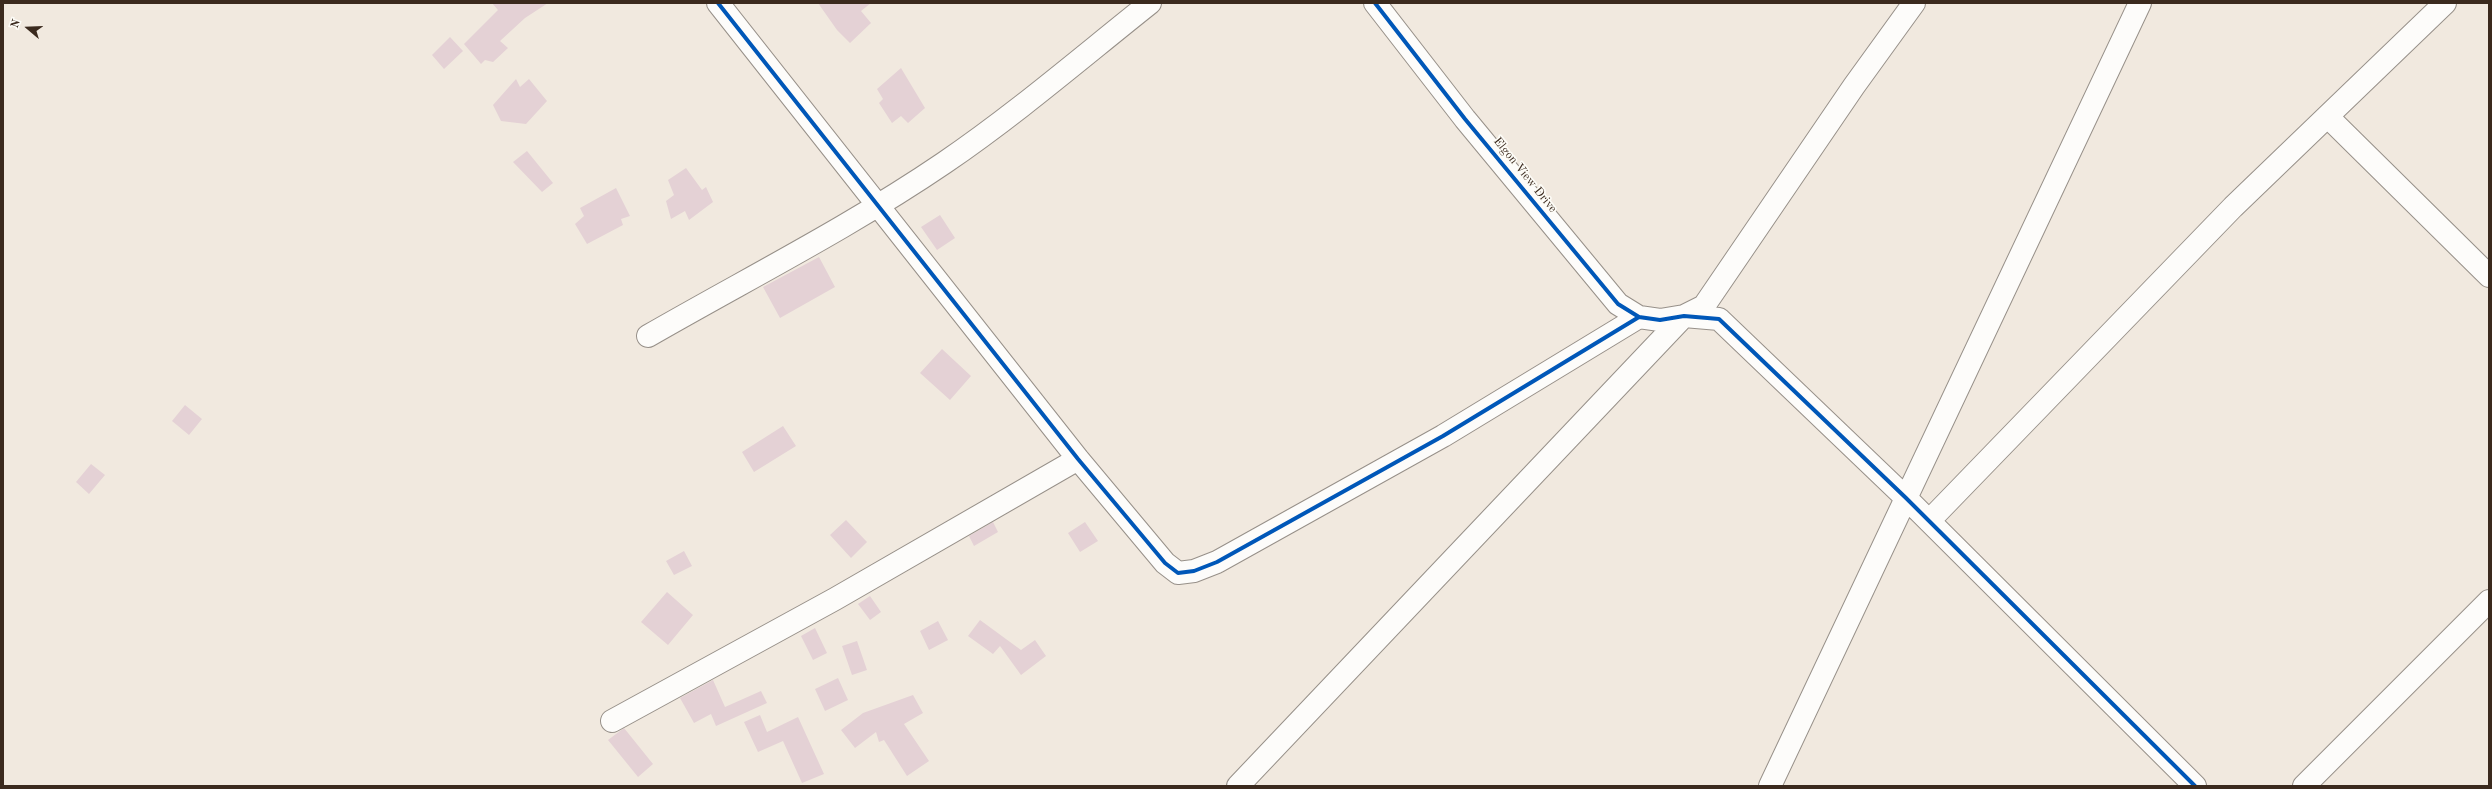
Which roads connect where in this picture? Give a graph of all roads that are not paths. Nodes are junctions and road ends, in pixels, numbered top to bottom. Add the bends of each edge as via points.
1 (718, 3) edge
2 (1150, 3) edge
3 (1375, 3) edge
4 (1914, 3) edge
5 (2140, 3) edge
6 (2445, 3) edge
7 (2328, 117) junction
8 (878, 204) junction
9 (2489, 276) edge
10 (1684, 316) junction
11 (1639, 317) junction
12 (648, 336) dead end
13 (1078, 459) junction
14 (1906, 498) junction
15 (1929, 521) junction
16 (2489, 601) edge
17 (612, 721) dead end
18 (1238, 786) edge
19 (1770, 786) edge
20 (2195, 786) edge
21 (2304, 786) edge

1 - 8 street
2 - 8 street via 1007,117 943,163
3 - 11 street, Elgon View Drive via 1466,119 1618,304
4 - 10 street via 1854,86 1704,306
5 - 14 street
6 - 7 street
7 - 9 street
7 - 15 street via 2233,207
8 - 12 street
8 - 13 street
10 - 11 street, Elgon View Drive via 1660,320
10 - 14 street via 1719,318
10 - 18 street
11 - 13 street via 1443,436 1217,562 1194,571 1178,573 1165,563
13 - 17 street via 835,599
14 - 15 street
14 - 19 street
15 - 20 street
16 - 21 street

